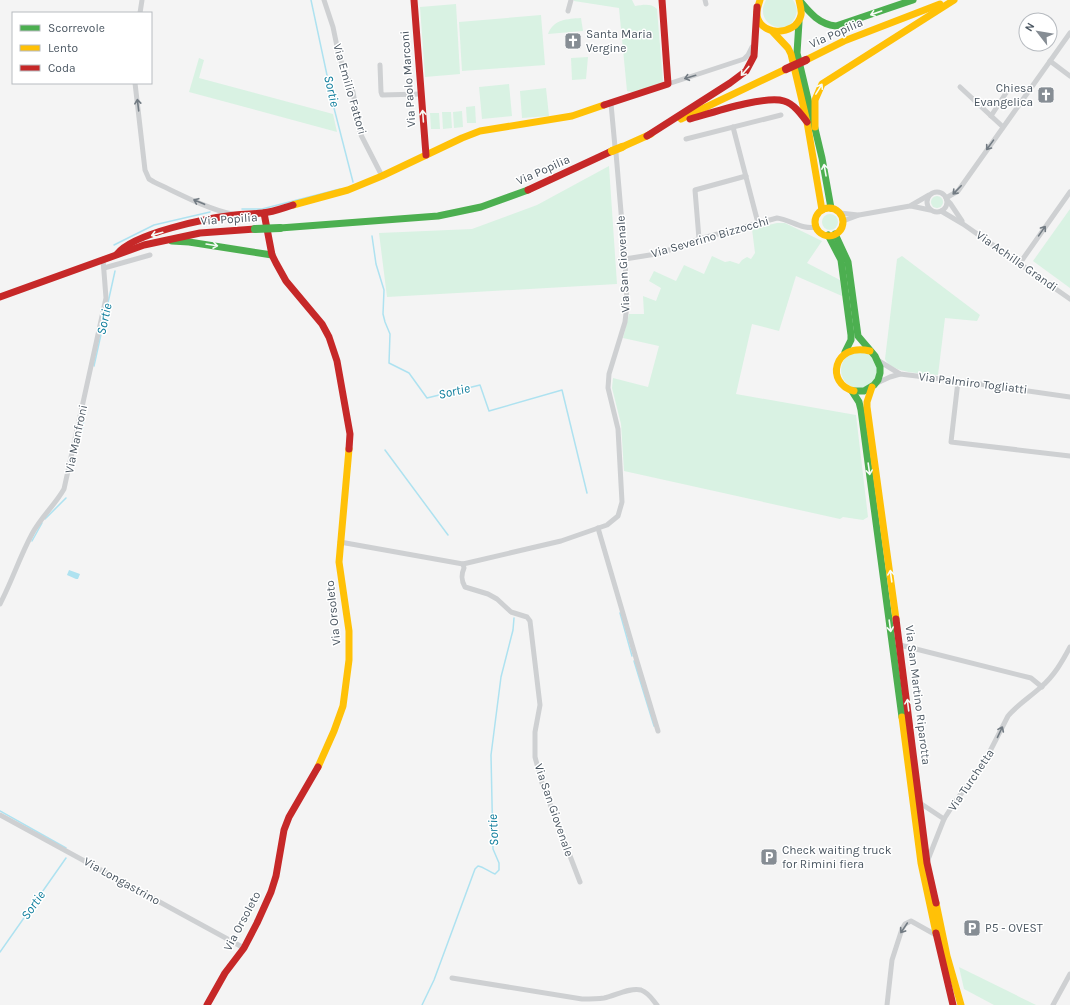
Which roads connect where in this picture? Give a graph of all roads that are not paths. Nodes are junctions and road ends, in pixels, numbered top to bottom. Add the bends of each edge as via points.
1 (142, 0) edge
2 (324, 0) edge
3 (414, 0) edge
4 (571, 0) edge
5 (662, 0) edge
6 (800, 0) edge
7 (913, 0) edge
8 (949, 0) edge
9 (954, 0) edge
10 (759, 4) edge
11 (568, 11) dead end
12 (140, 12) edge
13 (799, 22) junction
14 (773, 32) junction
15 (1070, 33) edge
16 (755, 38) junction
17 (1050, 61) junction
18 (380, 65) dead end
19 (1070, 76) edge
20 (135, 84) edge
21 (668, 84) junction
22 (960, 87) dead end
23 (1006, 93) dead end
24 (421, 94) junction
25 (612, 104) junction
26 (781, 115) dead end
27 (991, 116) junction
28 (807, 122) junction
29 (673, 123) junction
30 (733, 127) junction
31 (815, 127) junction
32 (1003, 127) junction
33 (647, 136) junction
34 (686, 139) dead end
35 (616, 150) junction
36 (426, 155) junction
37 (382, 176) junction
38 (746, 176) junction
39 (1070, 192) edge
40 (929, 196) junction
41 (946, 199) junction
42 (910, 206) junction
43 (831, 208) junction
44 (822, 210) junction
45 (930, 210) junction
46 (941, 211) junction
47 (264, 213) junction
48 (840, 213) junction
49 (235, 215) junction
50 (859, 216) junction
51 (843, 221) junction
52 (758, 223) junction
53 (963, 224) junction
54 (817, 227) junction
55 (832, 235) junction
56 (699, 240) junction
57 (159, 241) junction
58 (116, 255) junction
59 (150, 255) dead end
60 (272, 255) junction
61 (104, 259) junction
62 (625, 259) junction
63 (1020, 263) junction
64 (104, 268) junction
65 (0, 297) edge
66 (1070, 299) edge
67 (870, 351) junction
68 (844, 353) junction
69 (879, 362) junction
70 (900, 374) junction
71 (958, 381) junction
72 (873, 386) junction
73 (852, 391) junction
74 (1070, 397) edge
75 (1070, 456) edge
76 (598, 528) junction
77 (340, 542) junction
78 (463, 564) junction
79 (0, 604) edge
80 (900, 645) junction
81 (1070, 647) edge
82 (1042, 687) junction
83 (658, 731) dead end
84 (920, 804) junction
85 (0, 815) edge
86 (944, 819) junction
87 (927, 863) junction
88 (580, 882) dead end
89 (936, 934) junction
90 (244, 948) junction
91 (1070, 974) edge
92 (452, 978) dead end
93 (207, 1005) edge
94 (657, 1005) edge
95 (886, 1005) edge
96 (953, 1005) edge
97 (961, 1005) edge
98 (1053, 1005) edge

1 - 12 street
2 - 37 street, Via Emilio Fattori via 339,56 353,92 360,133
3 - 24 street, Via Paolo Marconi
4 - 11 street
5 - 21 street
7 -> 6 street via 836,26 818,20
6 - 13 street via 802,8
8 - 29 street, Via Popilia, bridge via 844,41
31 -> 9 street via 814,105 816,94 822,84
10 - 14 street via 758,17 764,26
10 - 16 street
13 - 14 street via 787,31
13 - 31 street via 797,53
14 - 28 street via 791,54
15 - 17 street
16 -> 21 street, Via Popilia via 744,59
16 -> 33 street via 754,56 741,76
17 - 19 street
17 - 32 street
18 - 24 street via 382,95
49 -> 20 street via 194,200 149,178 145,170
21 - 25 street, Via Popilia
22 - 27 street
23 - 27 street
36 -> 24 street, Via Paolo Marconi
25 - 35 street, Via San Giovenale
25 - 36 street, Via Popilia via 564,118 480,131
26 - 30 street
27 - 32 street
28 - 29 street via 796,108 784,102 770,100
28 - 44 street
29 - 33 street, Via Popilia
30 - 34 street
30 - 38 street
43 -> 31 street
32 -> 41 street via 958,191
33 - 35 street, Via Popilia
35 - 57 street, Via Popilia, bridge via 524,192 481,207 438,216 200,233
35 - 62 street, Via San Giovenale
36 - 37 street, Via Popilia
37 - 47 street, Via Popilia via 348,190
38 - 52 street
38 - 56 street via 695,190
63 -> 39 street
40 - 41 street via 937,192
40 - 42 street, Via Achille Grandi
40 - 45 street via 927,201
41 - 46 street via 945,208
41 - 53 street, Via Achille Grandi
42 - 45 street, Via Achille Grandi
42 - 50 street, Via Achille Grandi
43 - 44 street
43 - 48 street
44 - 54 street via 816,217
45 - 46 street, Via Achille Grandi
46 - 53 street, Via Achille Grandi
47 - 49 street, Via Popilia
47 - 60 street, Via Orsoleto
48 - 50 street, Via Achille Grandi
48 - 51 street
49 -> 58 street, Via Popilia via 147,236
50 - 51 street, Via Achille Grandi
51 - 55 street via 841,229
52 - 54 street, Via Severino Bizzocchi via 777,218 808,229
52 - 56 street, Via Severino Bizzocchi
53 - 63 street, Via Achille Grandi
54 - 55 street via 821,233
55 - 67 street via 848,262 858,336
55 - 68 street via 841,260 851,335
56 - 62 street, Via Severino Bizzocchi via 656,254
57 - 58 street, Via Popilia
57 -> 60 street via 189,242
58 - 61 street, Via Popilia
59 - 64 street
60 - 77 street, Via Orsoleto via 286,281 322,324 337,361 350,434
61 - 64 street, Via Manfroni
61 - 65 street, Via Popilia
62 - 76 street, Via San Giovenale via 626,322 608,374 608,388 618,429 622,502 618,516 607,525
63 - 66 street, Via Achille Grandi
64 - 79 street, Via Manfroni via 106,298 64,489 32,534
67 - 68 street via 857,348
67 - 69 street
68 - 73 street via 836,371 841,383
69 - 70 street, Via Palmiro Togliatti
69 - 72 street via 880,374
70 - 71 street, Via Palmiro Togliatti
70 - 72 street via 890,376
71 - 74 street, Via Palmiro Togliatti
71 - 75 street via 951,442
72 - 73 street via 859,392
80 -> 72 street, Via San Martino Riparotta via 867,407
73 -> 89 street, Via San Martino Riparotta via 860,408 921,863
76 - 78 street, Via San Giovenale via 561,541
76 - 83 street
77 - 78 street, Via San Giovenale
77 - 90 street, Via Orsoleto via 339,562 349,631 343,706 323,757 289,817 271,892
78 - 88 street, Via San Giovenale via 461,575 465,587 497,599 511,612 527,617 530,621 540,705 535,732 535,757 542,784
80 - 82 street via 1031,678
84 -> 80 street, Via San Martino Riparotta
81 - 82 street, Via Turchetta
86 -> 82 street, Via Turchetta via 984,763 1008,716
84 - 86 street, Via Turchetta
84 - 87 street, Via San Martino Riparotta
85 - 90 street, Via Longastrino
86 - 87 street, Via Turchetta
87 - 97 street, Via San Martino Riparotta via 947,956
89 -> 95 street via 911,921 905,924 892,960
89 - 96 street, Via San Martino Riparotta
90 - 93 street, Via Orsoleto via 225,973
91 - 98 street
92 - 94 street via 582,999 605,998 631,990 640,990 649,995

